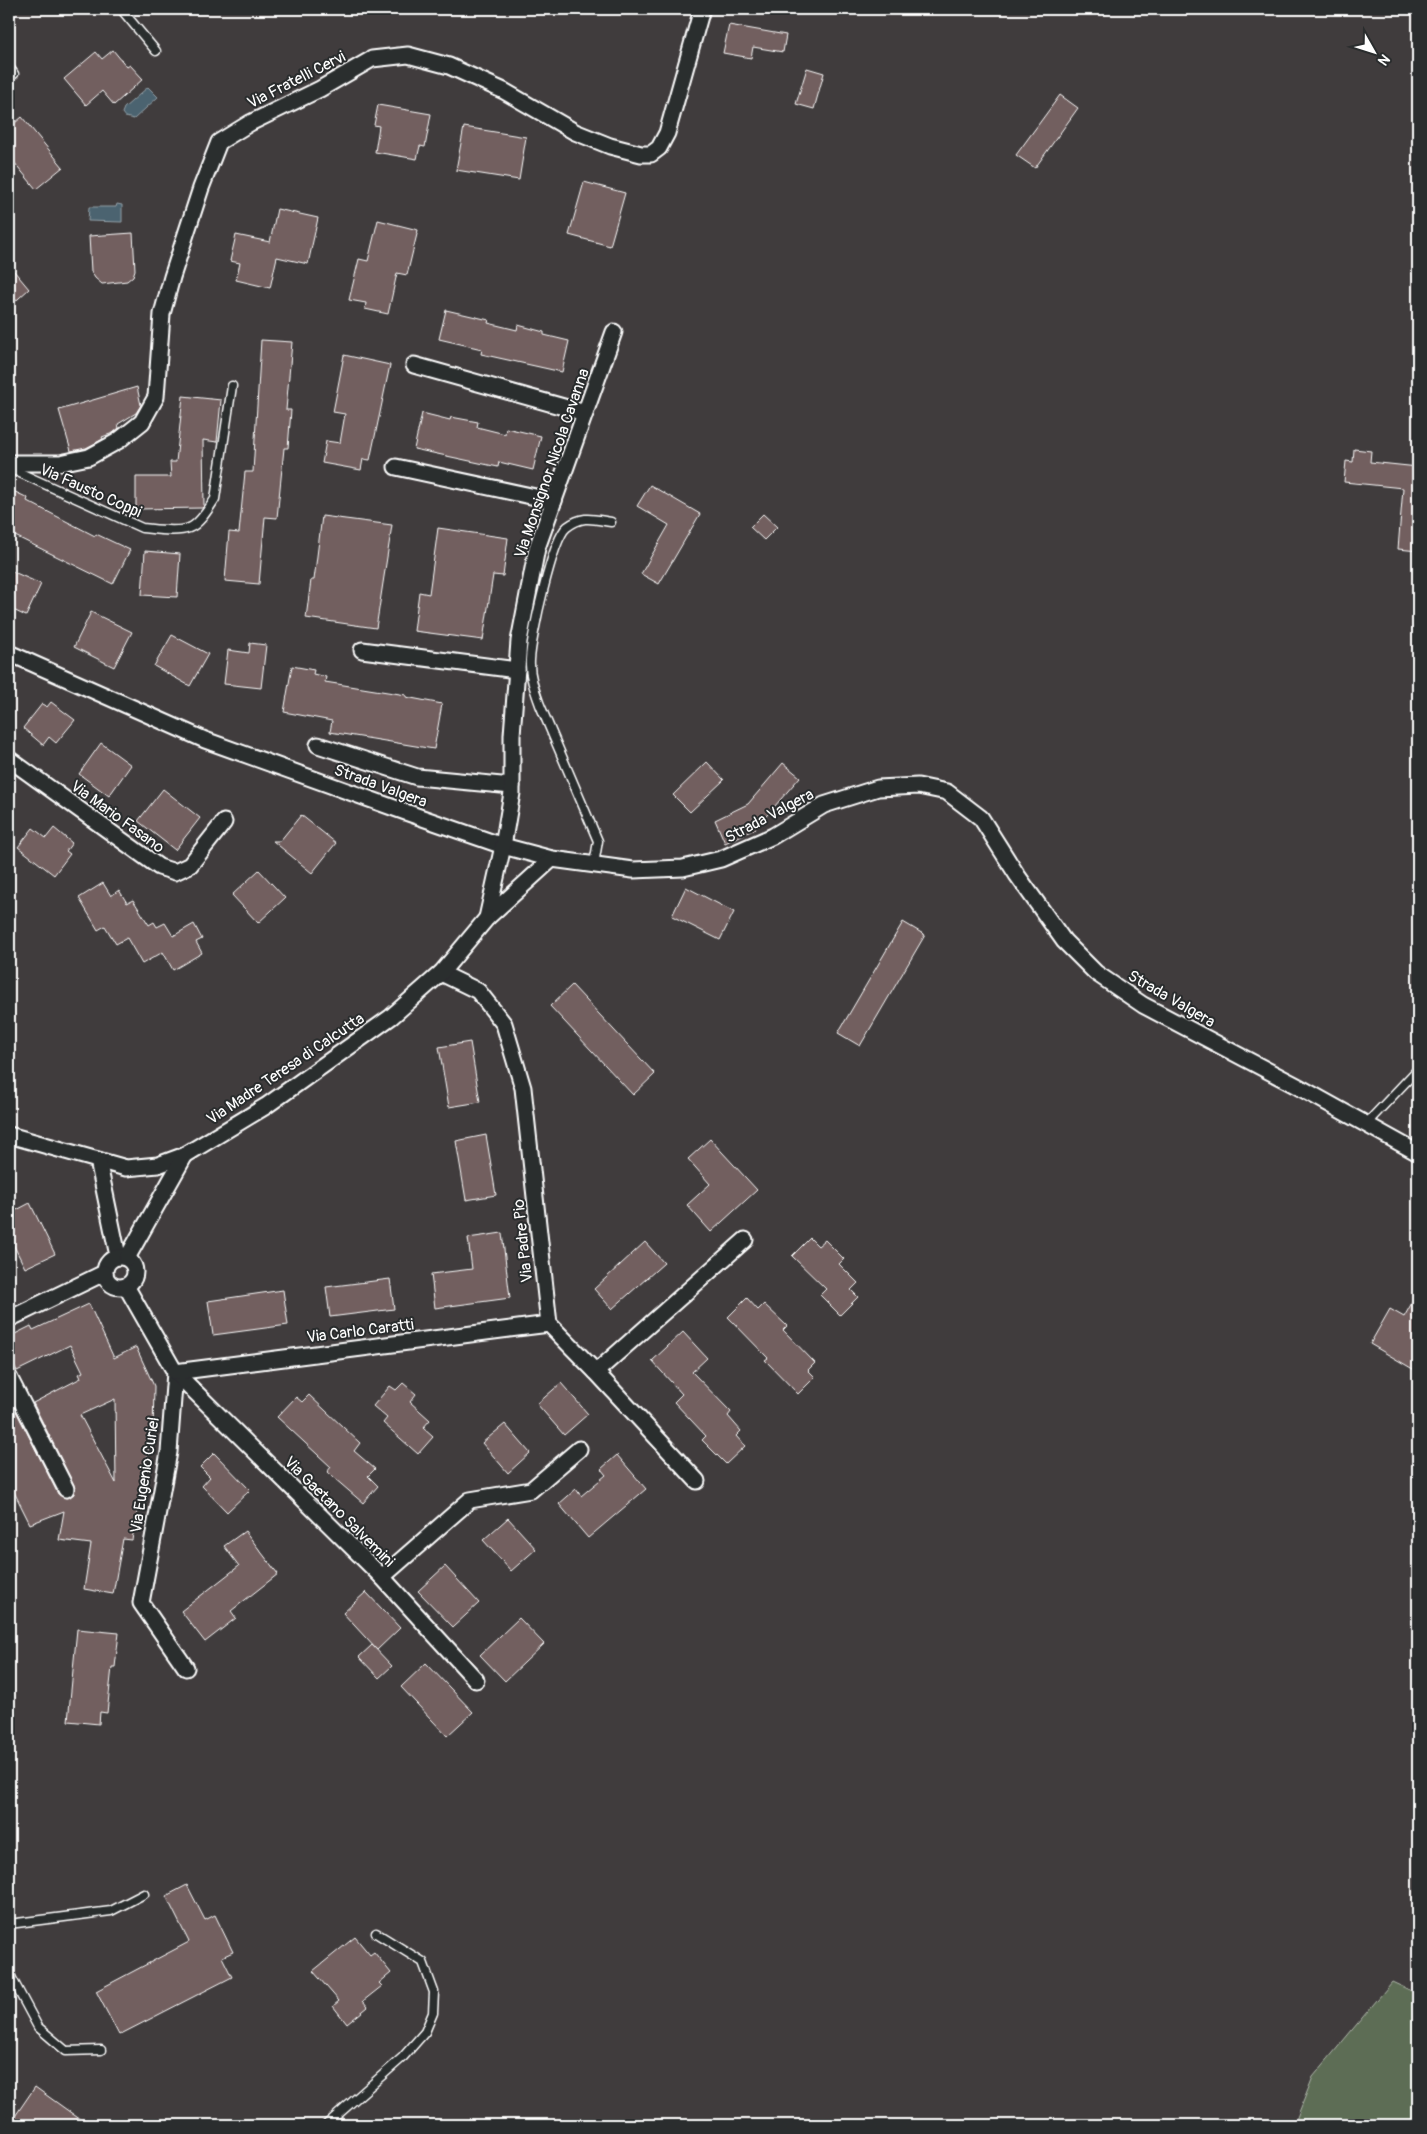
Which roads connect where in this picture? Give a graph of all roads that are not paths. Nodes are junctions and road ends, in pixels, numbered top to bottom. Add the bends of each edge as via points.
1 (121, 9) edge
2 (702, 9) edge
3 (156, 51) dead end
4 (614, 332) dead end
5 (414, 365) dead end
6 (232, 386) dead end
7 (586, 413) junction
8 (9, 463) edge
9 (396, 467) dead end
10 (9, 468) edge
11 (554, 501) junction
12 (610, 522) dead end
13 (362, 650) dead end
14 (10, 656) edge
15 (516, 670) junction
16 (318, 745) dead end
17 (9, 759) edge
18 (512, 786) junction
19 (224, 822) dead end
20 (504, 846) junction
21 (552, 859) junction
22 (594, 864) junction
23 (487, 918) junction
24 (441, 974) junction
25 (1418, 1069) edge
26 (1366, 1124) junction
27 (9, 1136) edge
28 (1418, 1153) edge
29 (185, 1155) junction
30 (98, 1160) junction
31 (744, 1240) dead end
32 (123, 1257) junction
33 (104, 1273) junction
34 (126, 1286) junction
35 (9, 1319) edge
36 (549, 1324) junction
37 (175, 1372) junction
38 (596, 1372) junction
39 (9, 1377) edge
40 (579, 1449) dead end
41 (697, 1481) dead end
42 (66, 1490) dead end
43 (382, 1577) junction
44 (186, 1668) dead end
45 (476, 1680) dead end
46 (144, 1894) dead end
47 (9, 1924) edge
48 (376, 1933) dead end
49 (9, 1973) edge
50 (101, 2050) dead end
51 (326, 2125) edge

1 - 3 lane
2 - 8 street, Via Fratelli Cervi via 667,133 659,148 651,154 610,146 575,132 504,91 449,66 408,55 372,59 220,142 200,188 172,277 162,314 156,397 142,422 89,458 60,463
4 - 7 street, Via Monsignor Nicola Cavanna
5 - 7 street
6 - 10 lane, Via Fausto Coppi via 215,499 205,514 189,528 142,528
7 - 11 street, Via Monsignor Nicola Cavanna
9 - 11 street
11 - 15 street, Via Monsignor Nicola Cavanna via 537,548
12 - 22 lane via 583,518 565,528 553,553 530,660 540,705 598,841
13 - 15 street
14 - 20 street, Strada Valgera via 205,740
15 - 18 street, Via Monsignor Nicola Cavanna
16 - 18 street via 417,777
17 - 19 street, Via Mario Fasano via 159,867 176,872 190,865
18 - 20 street, Via Monsignor Nicola Cavanna
20 - 21 street, Strada Valgera
20 - 23 street, Via Madre Teresa di Calcutta
21 - 22 street, Strada Valgera
21 - 23 street, Via Madre Teresa di Calcutta
22 - 26 street, Strada Valgera via 633,870 683,868 721,859 773,836 824,805 878,788 918,786 946,792 981,818 1064,941 1096,973 1143,1005
23 - 24 street, Via Madre Teresa di Calcutta
24 - 29 street, Via Madre Teresa di Calcutta via 391,1017 266,1106
24 - 36 street, Via Padre Pio via 478,991 504,1024 523,1088
25 - 26 lane
26 - 28 street, Strada Valgera
27 - 30 street, Via Madre Teresa di Calcutta
29 - 30 street, Via Madre Teresa di Calcutta via 158,1165 126,1168
29 - 32 street
30 - 32 street
31 - 38 street
32 - 33 street via 109,1260
32 - 34 street via 135,1270 133,1279
33 - 34 street via 112,1285
33 - 35 street
34 - 37 street
36 - 37 street, Via Carlo Caratti
36 - 38 street
37 - 43 street, Via Gaetano Salvemini
37 - 44 street, Via Eugenio Curiel via 168,1452 141,1603
38 - 41 street
39 - 42 street
40 - 43 street via 531,1490 470,1500
43 - 45 street, Via Gaetano Salvemini
46 - 47 lane via 111,1911
48 - 51 lane via 423,1962 434,1992 433,2013 425,2032 403,2056
49 - 50 lane via 38,2027 66,2051

